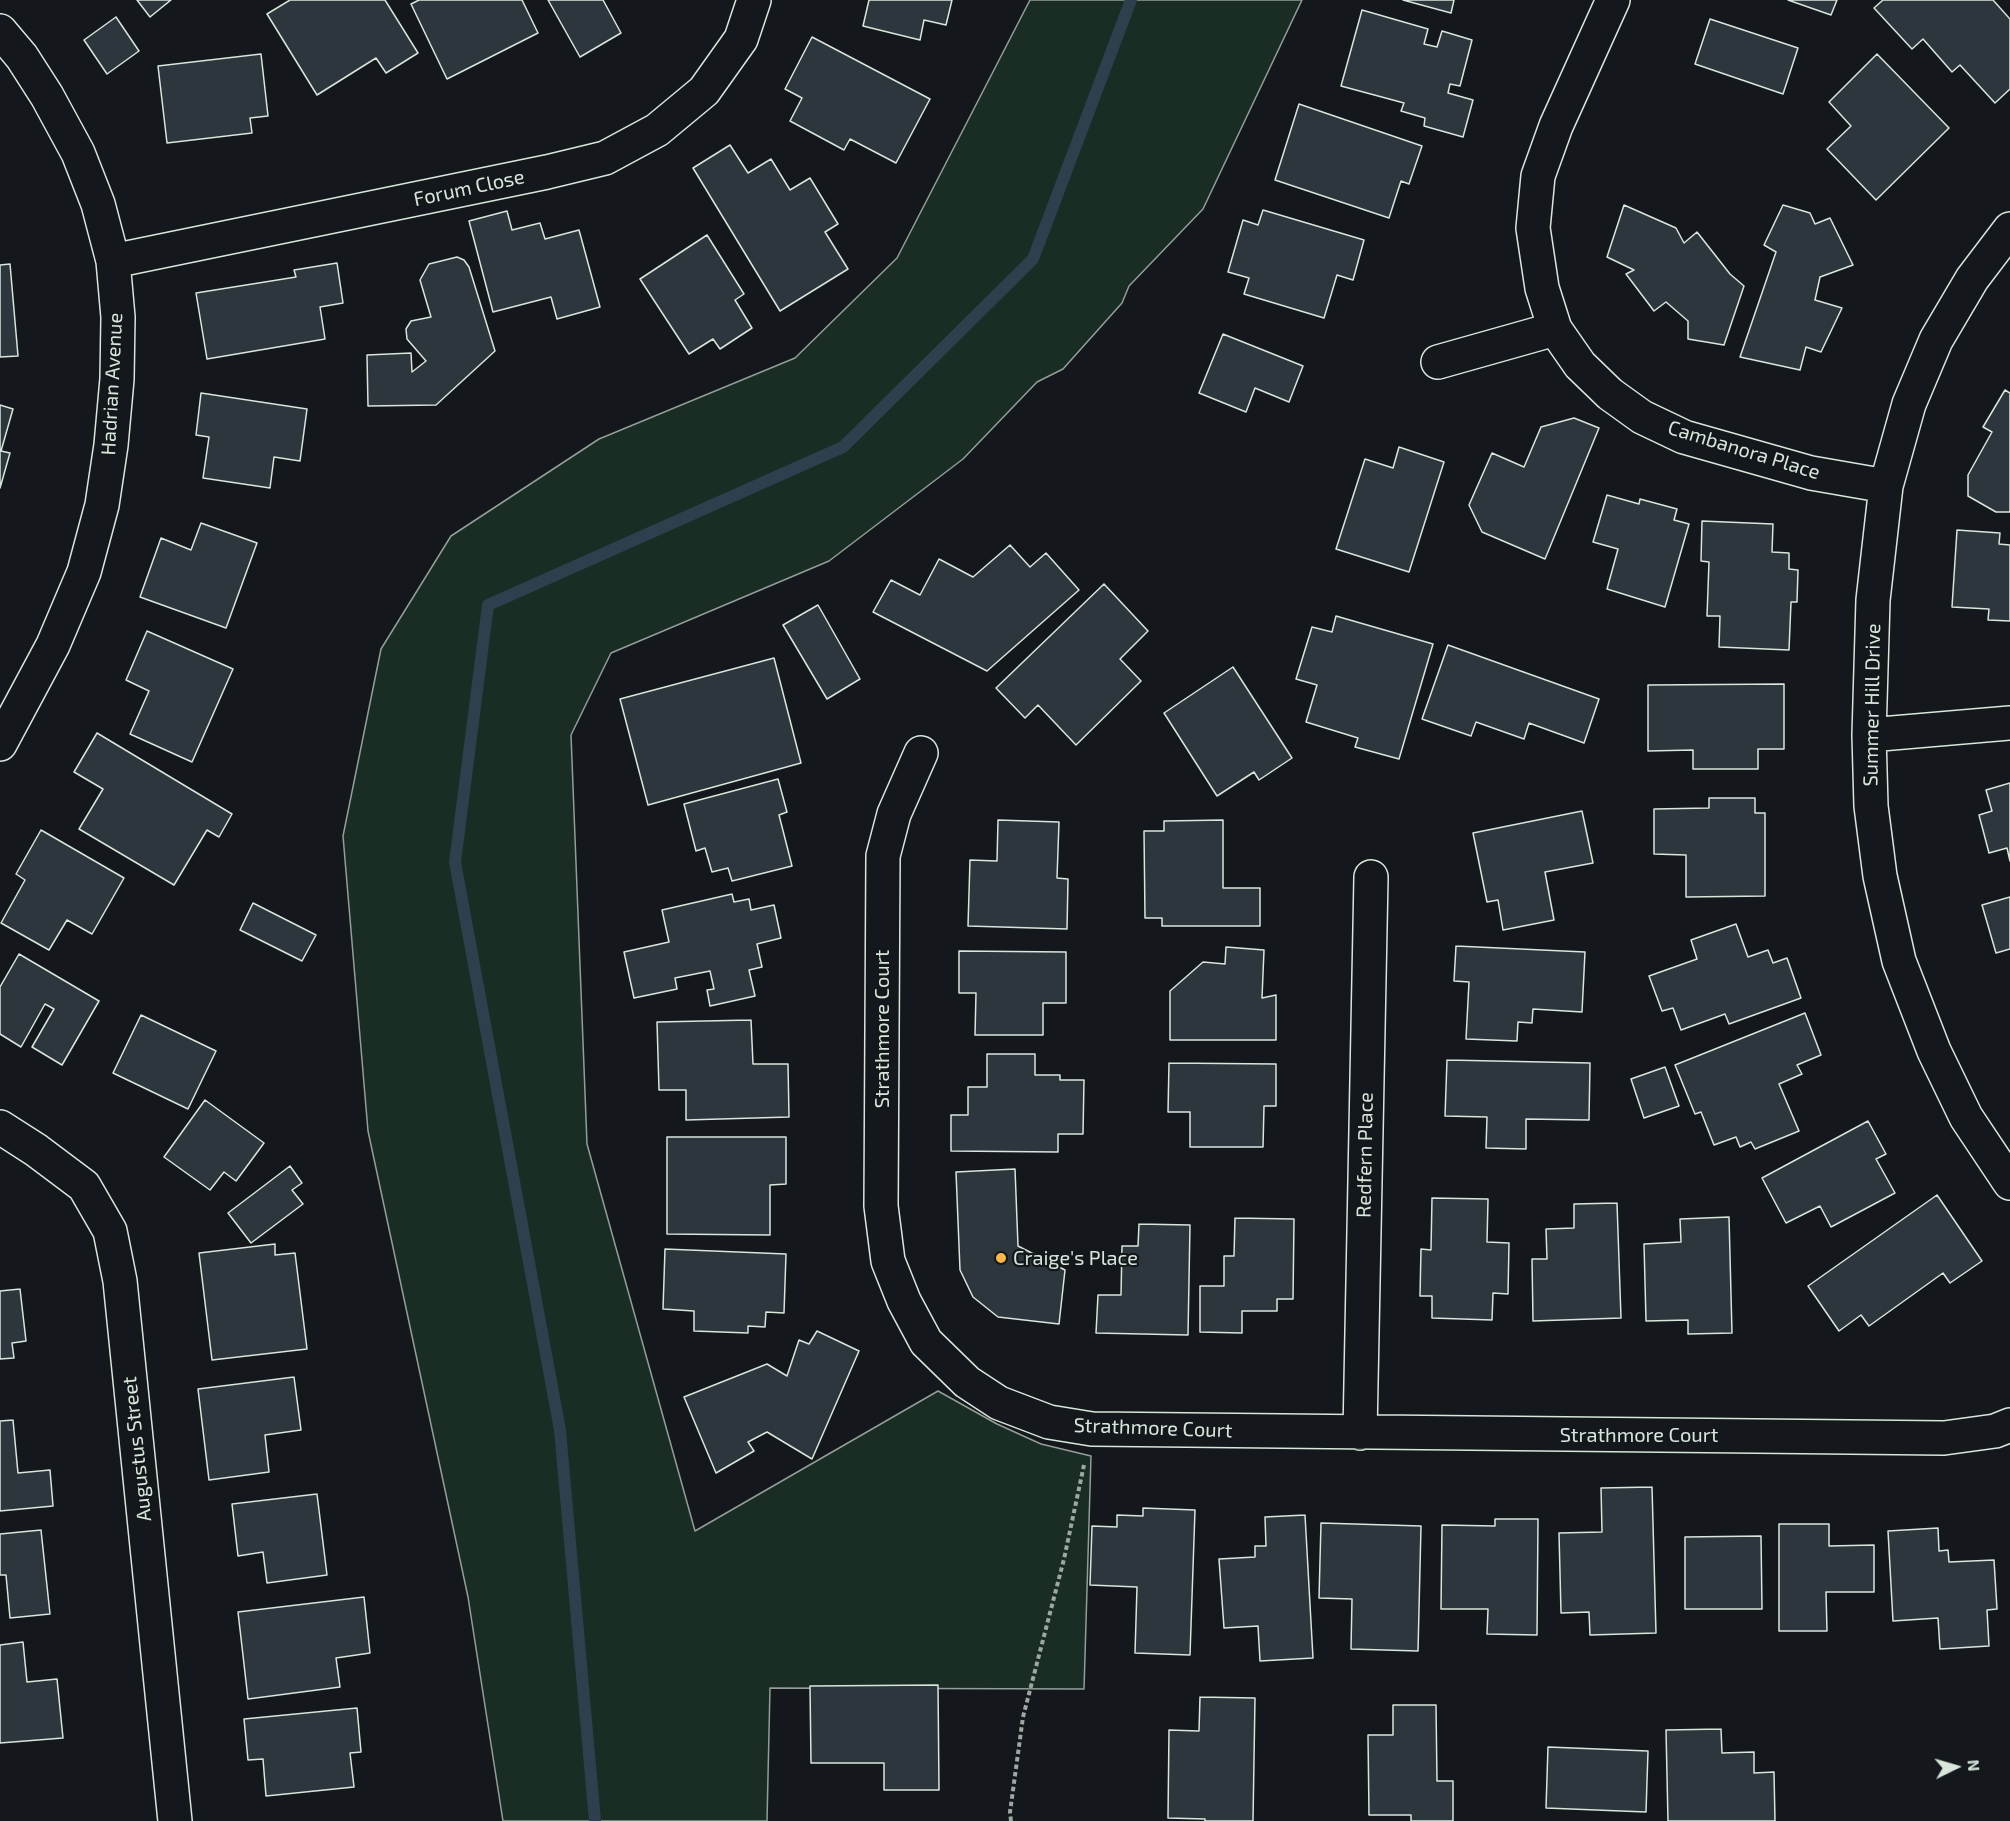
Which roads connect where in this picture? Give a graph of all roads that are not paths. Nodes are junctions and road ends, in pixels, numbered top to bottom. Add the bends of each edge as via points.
1 (754, 0) edge
2 (1613, 0) edge
3 (0, 31) edge
4 (2010, 229) edge
5 (113, 261) junction
6 (1555, 329) junction
7 (1438, 362) dead end
8 (1886, 486) junction
9 (2010, 723) edge
10 (1869, 735) junction
11 (0, 744) edge
12 (921, 753) dead end
13 (1371, 877) dead end
14 (0, 1127) edge
15 (2010, 1182) edge
16 (2010, 1425) edge
17 (1360, 1433) junction
18 (175, 1821) edge

1 - 5 street, Forum Close via 741,39 704,91 657,130 605,158
2 - 6 street, Cambanora Place via 1556,126 1538,176 1533,228 1542,288
3 - 5 street, Hadrian Avenue via 47,96 78,153 98,204
4 - 8 street, Summer Hill Drive via 1972,279 1936,340 1910,404
5 - 11 street, Hadrian Avenue via 118,317 117,379 102,505 84,572 53,645
6 - 7 street
6 - 8 street, Cambanora Place via 1580,365 1610,394 1642,417 1684,437 1811,473
8 - 10 street, Summer Hill Drive via 1874,600
9 - 10 street
10 - 15 street, Summer Hill Drive via 1871,806 1880,876 1899,961 1934,1051 1966,1117
12 - 17 street, Strathmore Court via 894,814 883,856 881,1206 888,1262 926,1342 967,1382 999,1404 1049,1422 1092,1429
13 - 17 street, Redfern Place
14 - 18 street, Augustus Street via 84,1186 110,1232 120,1281
16 - 17 street, Strathmore Court via 1944,1438

